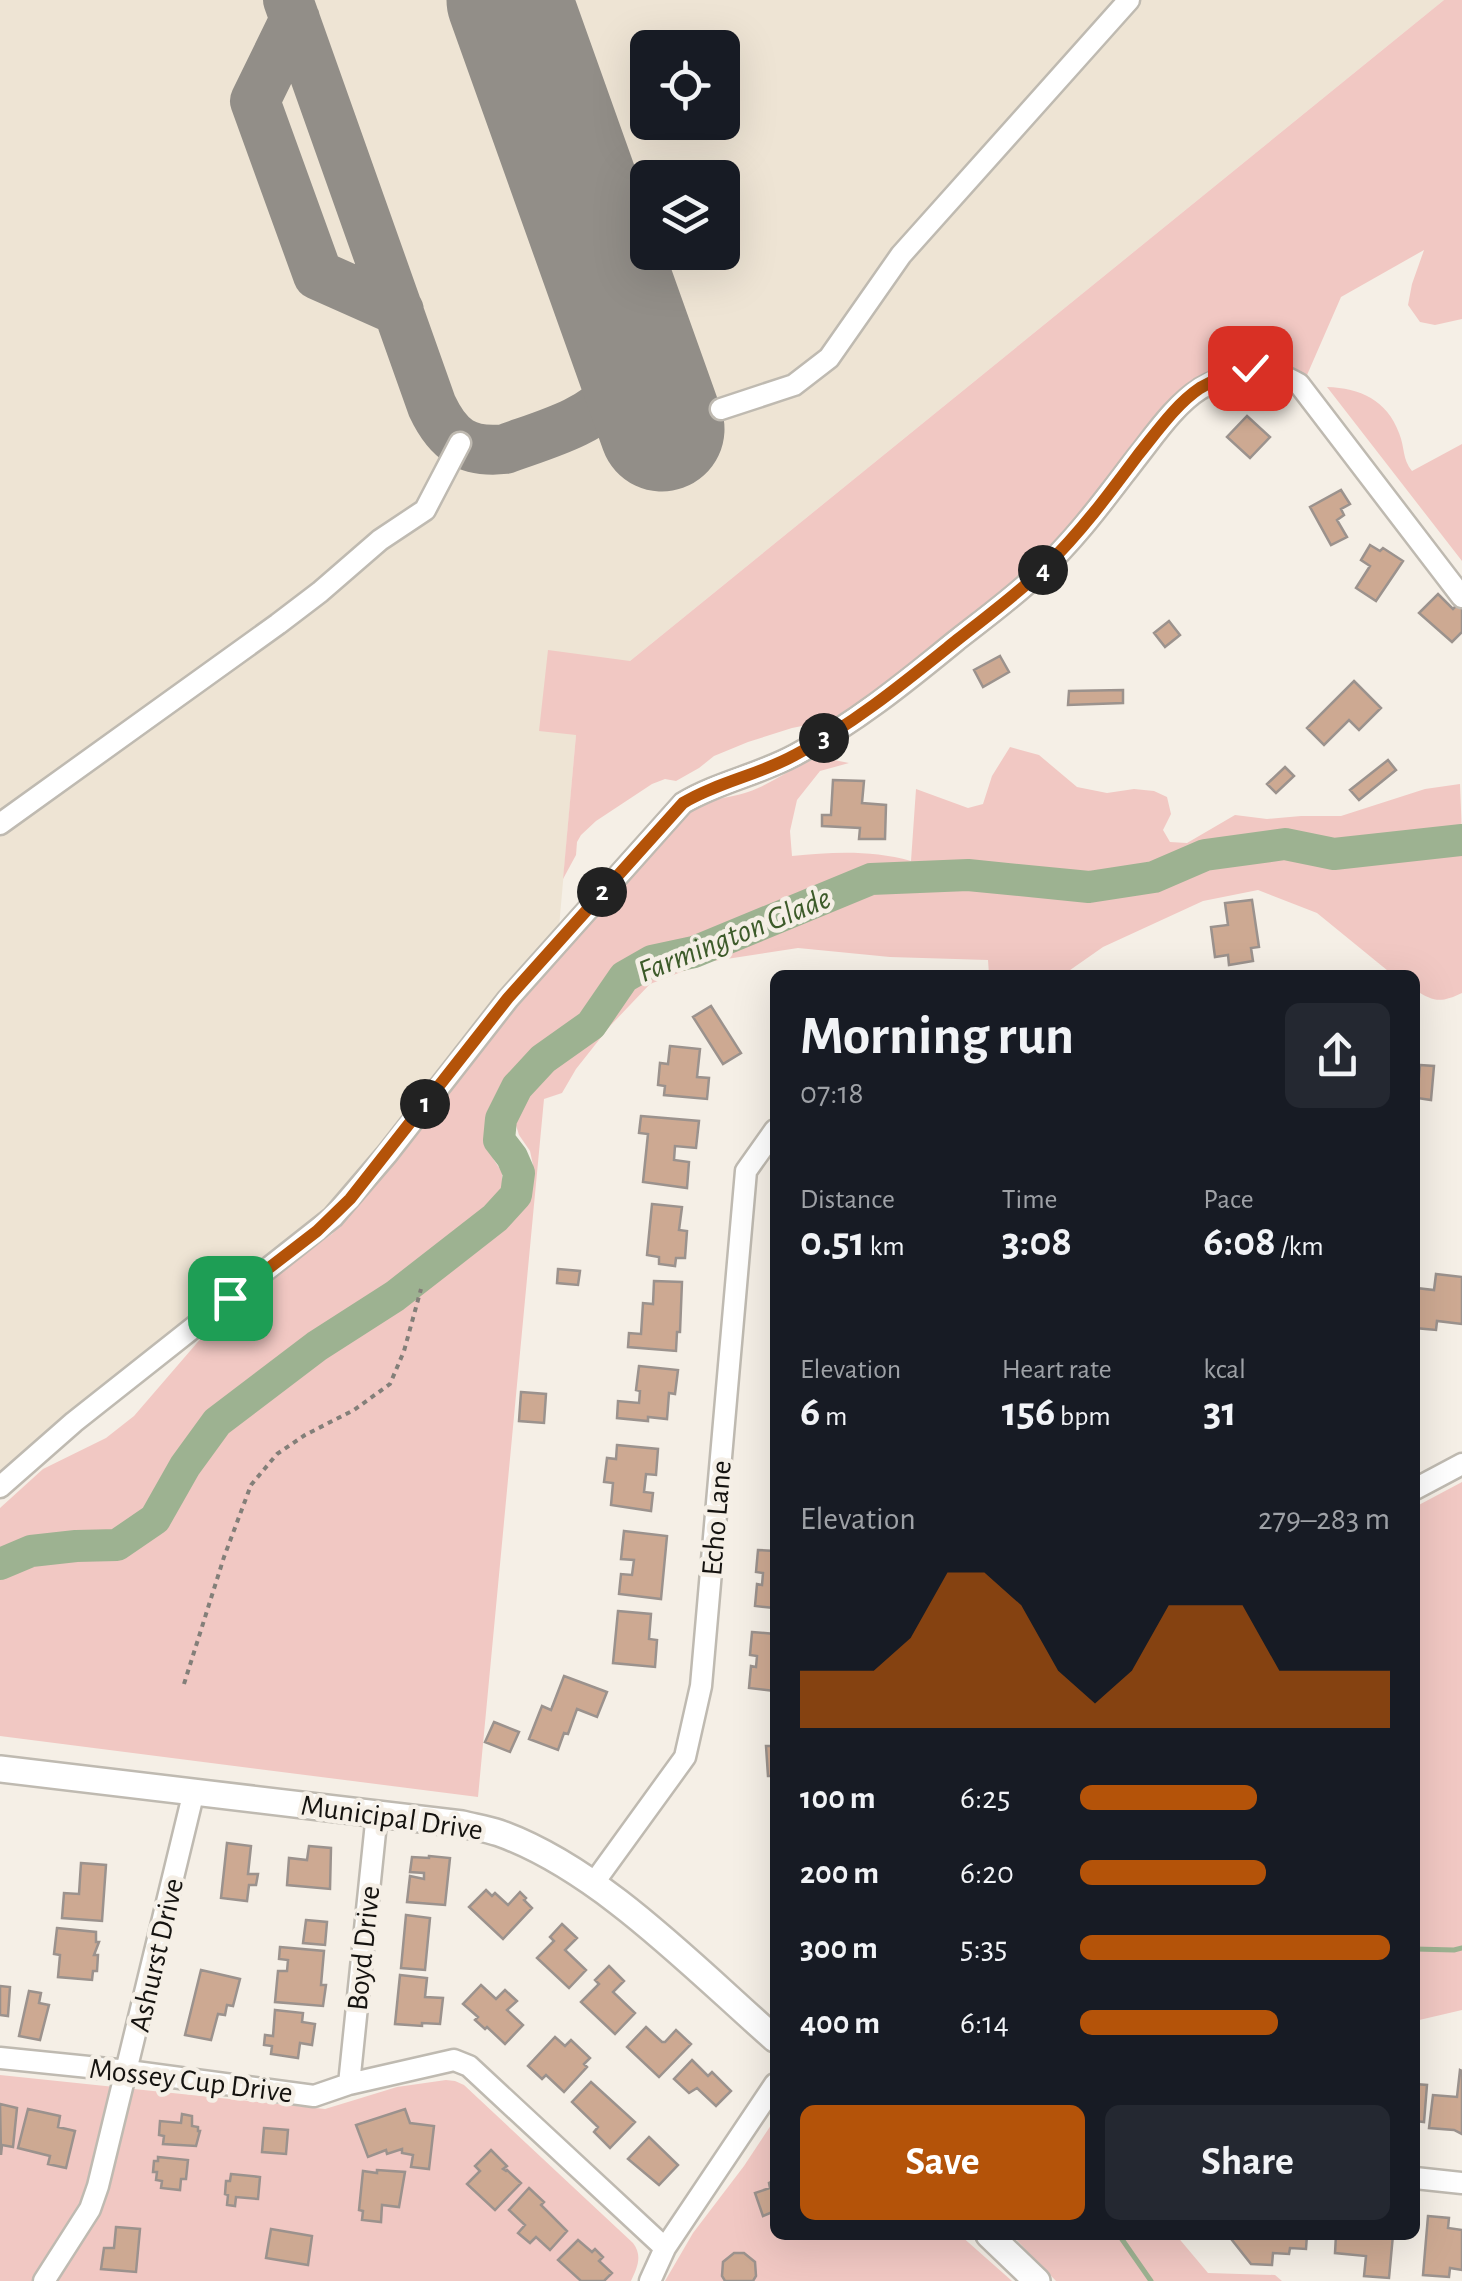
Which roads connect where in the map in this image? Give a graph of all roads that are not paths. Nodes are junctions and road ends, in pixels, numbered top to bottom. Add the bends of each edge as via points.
1 (1129, 0) edge
2 (721, 410) dead end
3 (460, 442) dead end
4 (1462, 597) edge
5 (0, 824) edge
6 (770, 1137) edge
7 (1462, 1464) edge
8 (1420, 1486) edge
9 (0, 1487) edge
10 (0, 1769) edge
11 (194, 1791) junction
12 (377, 1813) junction
13 (594, 1884) junction
14 (770, 2035) edge
15 (0, 2058) edge
16 (128, 2071) junction
17 (350, 2084) junction
18 (770, 2091) edge
19 (1420, 2179) edge
20 (1462, 2183) edge
21 (995, 2240) edge
22 (665, 2248) junction
23 (44, 2281) edge
24 (650, 2281) edge
25 (1037, 2281) edge

1 - 2 street via 901,255 829,358 794,386
3 - 5 street via 425,510
4 - 9 street via 1299,384 1250,368 1200,389 1020,591 834,732 766,770 683,803 508,998 334,1217
6 - 13 street, Echo Lane via 746,1171 701,1686 684,1757
7 - 8 street
10 - 11 main road, Municipal Drive
11 - 12 main road, Municipal Drive
11 - 16 street, Ashurst Drive
12 - 13 main road, Municipal Drive via 500,1834
12 - 17 street, Boyd Drive
13 - 14 main road, Municipal Drive
15 - 16 street, Mossey Cup Drive
16 - 17 street, Mossey Cup Drive via 314,2096
16 - 23 street, Ashurst Drive via 90,2208
17 - 22 street, Mossey Cup Drive via 454,2060 470,2066
18 - 22 street
19 - 20 street
21 - 25 main road
22 - 24 street

